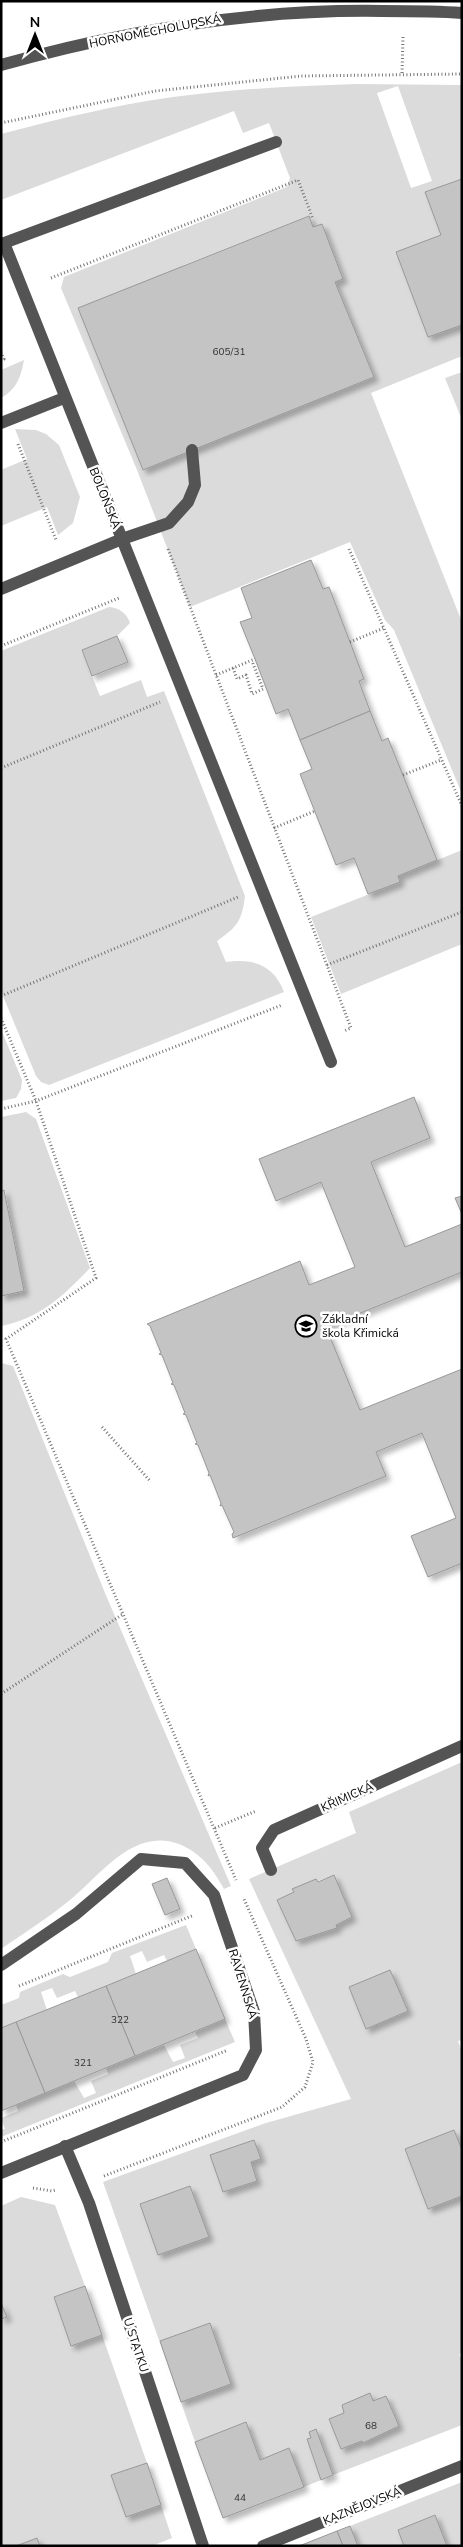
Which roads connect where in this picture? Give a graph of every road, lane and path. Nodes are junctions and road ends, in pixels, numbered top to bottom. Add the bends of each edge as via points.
1 (462, 14) edge
2 (1, 65) edge
3 (462, 74) edge
4 (1, 123) edge
5 (276, 142) dead end
6 (313, 219) dead end
7 (51, 278) dead end
8 (1, 352) edge
9 (1, 360) edge
10 (64, 398) junction
11 (5, 421) edge
12 (192, 450) dead end
13 (159, 526) junction
14 (122, 539) junction
15 (349, 549) dead end
16 (65, 563) junction
17 (142, 588) junction
18 (1, 589) edge
19 (384, 628) junction
20 (350, 642) dead end
21 (1, 646) edge
22 (233, 668) junction
23 (216, 675) junction
24 (184, 692) junction
25 (442, 760) junction
26 (1, 768) edge
27 (403, 776) dead end
28 (462, 806) edge
29 (315, 811) dead end
30 (274, 828) junction
31 (262, 887) junction
32 (462, 912) edge
33 (327, 965) junction
34 (1, 996) edge
35 (306, 996) junction
36 (1, 1018) edge
37 (322, 1039) junction
38 (331, 1062) dead end
39 (36, 1101) junction
40 (1, 1109) edge
41 (3, 1339) edge
42 (102, 1427) dead end
43 (151, 1482) dead end
44 (124, 1614) junction
45 (1, 1694) edge
46 (462, 1746) edge
47 (271, 1870) dead end
48 (239, 1886) dead end
49 (243, 1895) dead end
50 (218, 1906) junction
51 (1, 1965) edge
52 (10, 1989) dead end
53 (257, 2038) junction
54 (1, 2142) edge
55 (65, 2146) junction
56 (1, 2173) edge
57 (79, 2180) junction
58 (28, 2187) dead end
59 (462, 2466) edge
60 (203, 2546) edge
61 (263, 2546) edge

1 - 2 street, HORNOMĚCHOLUPSKÁ via 324,10 263,14 192,22
3 - 4 path via 301,76 155,91
5 - 10 street, BOLOŇSKÁ via 4,243
6 - 7 path via 298,180
8 - 9 path via 4,359
10 - 11 street
10 - 14 street, BOLOŇSKÁ
11 - 16 path
12 - 13 street via 195,485 188,502 169,522
13 - 14 street
13 - 23 path
14 - 16 street, BOLOŇSKÁ
14 - 17 street
15 - 19 path
16 - 18 street, BOLOŇSKÁ
17 - 21 path
17 - 24 street
19 - 20 path
19 - 25 path
22 - 22 path via 254,660 263,689 252,694 246,675 237,679
22 - 23 path
23 - 30 path
24 - 26 path
24 - 31 street
25 - 27 path
25 - 28 path
29 - 30 path
30 - 33 path
31 - 34 path
31 - 35 street
32 - 33 path
33 - 37 path via 351,1028
35 - 37 street
35 - 39 path
36 - 39 path
37 - 38 street
39 - 40 path
39 - 41 path via 96,1278
41 - 44 path
42 - 43 path
44 - 45 path
44 - 48 path
46 - 47 street, KŘIMICKÁ via 274,1830 262,1848
49 - 57 path via 306,2039 312,2062 305,2087 282,2107 95,2179
50 - 51 street, RAVENNSKÁ via 214,1895 186,1863 141,1859 76,1914
50 - 52 path
50 - 53 street, RAVENNSKÁ via 254,2012
53 - 54 path
53 - 55 street, RAVENNSKÁ via 256,2050 243,2075
55 - 56 street, RAVENNSKÁ
55 - 57 street, U STATKU
57 - 58 path via 52,2191
57 - 60 street, U STATKU
59 - 61 street, KAZNĚJOVSKÁ

